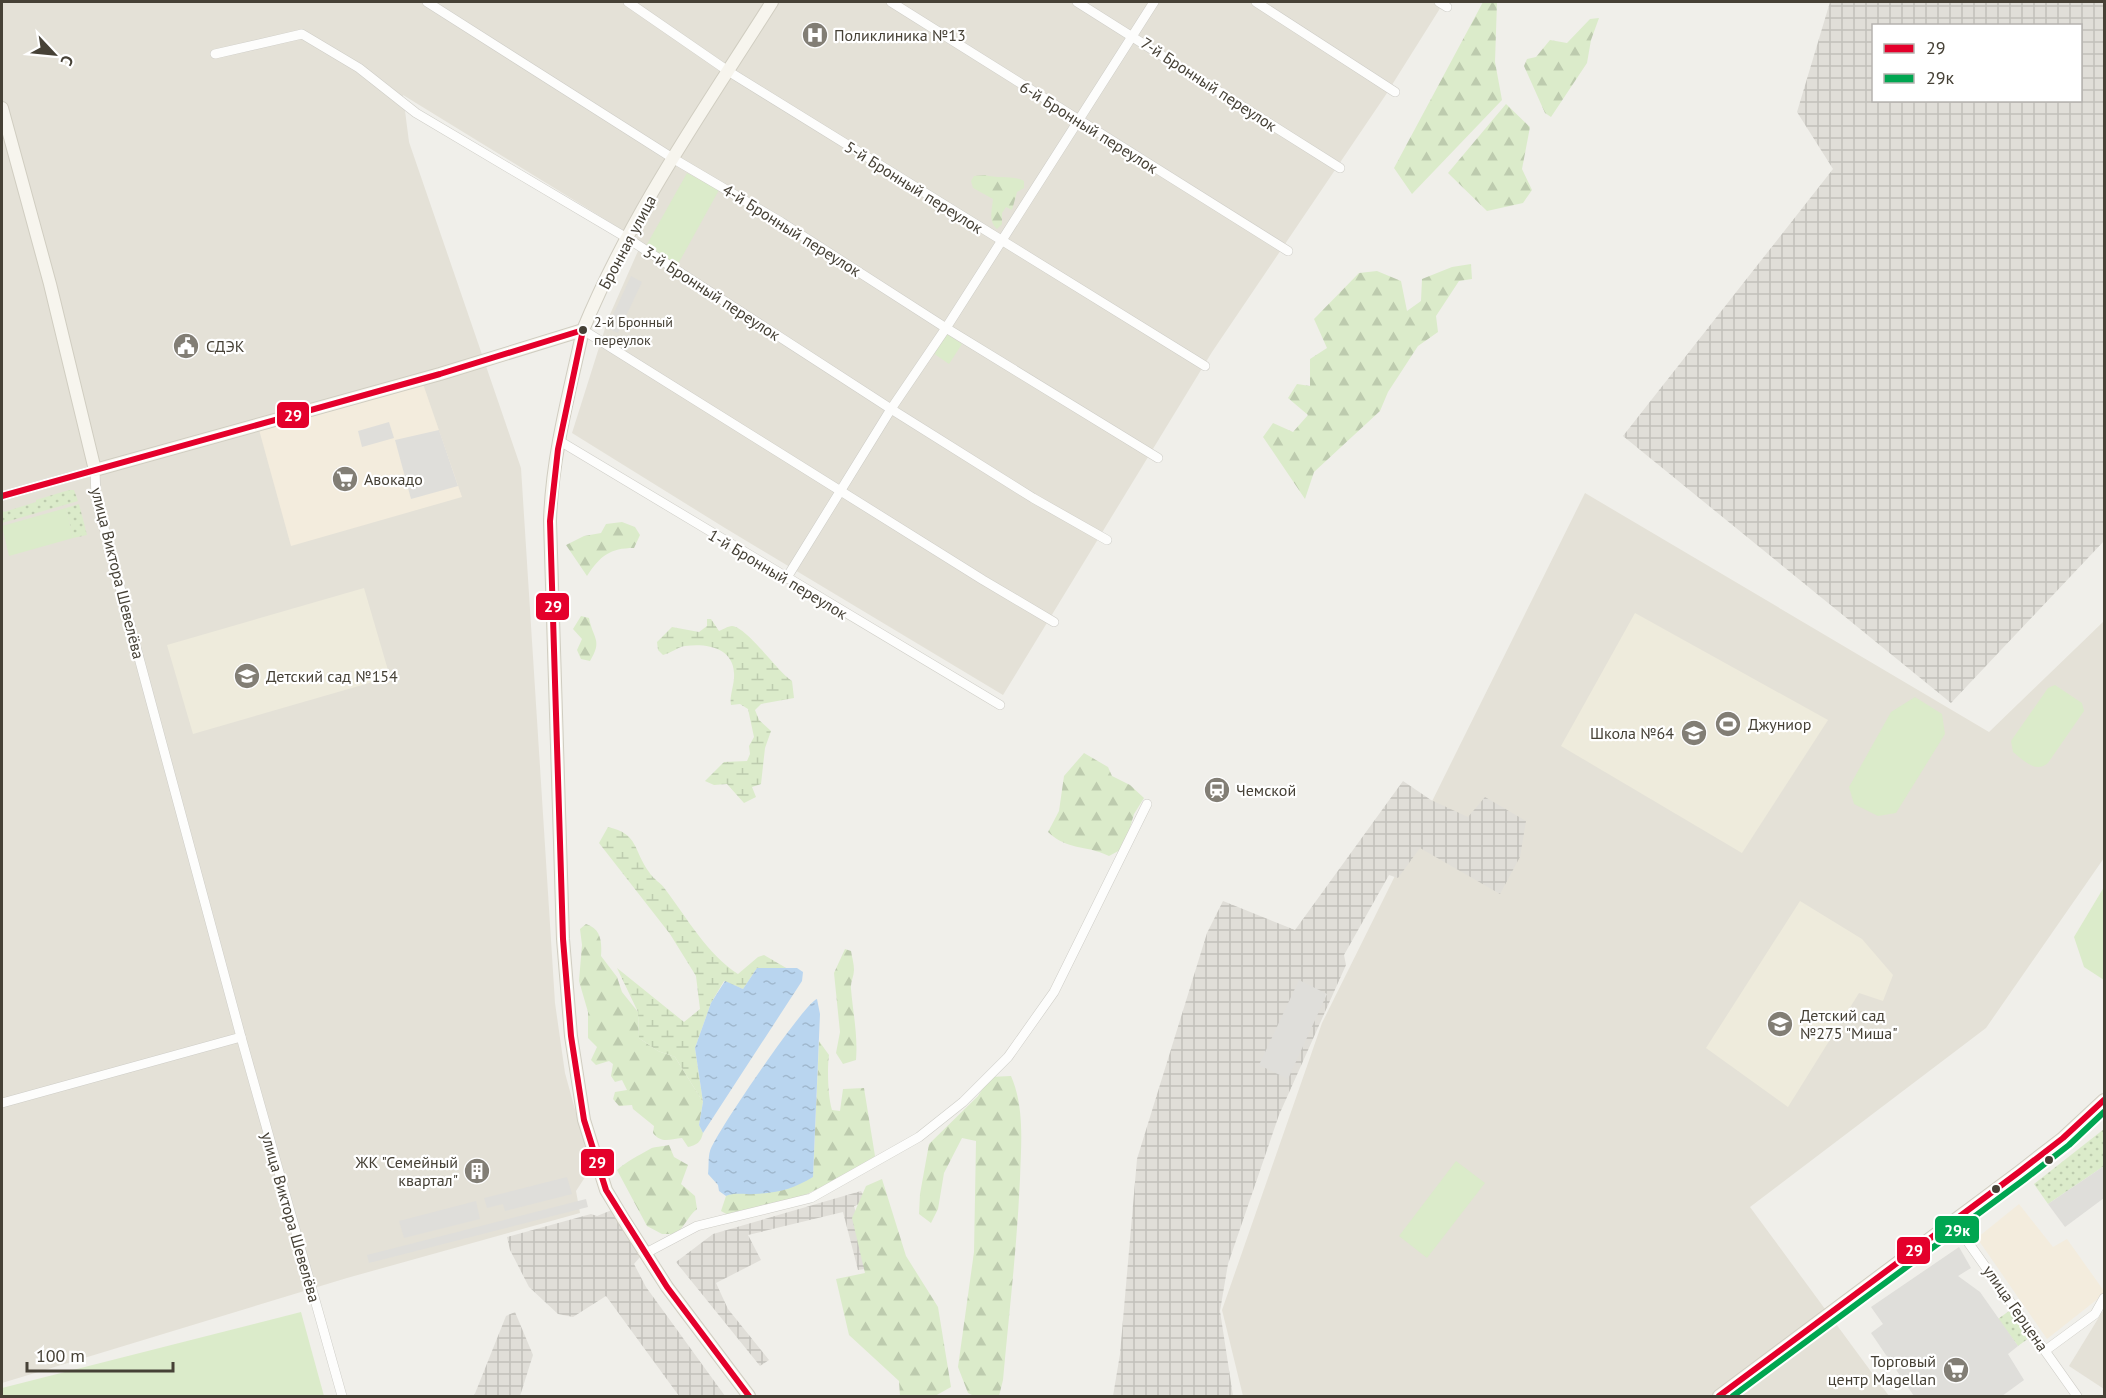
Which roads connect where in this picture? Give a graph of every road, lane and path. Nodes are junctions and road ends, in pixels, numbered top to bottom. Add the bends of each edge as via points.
1 (427, 2) edge
2 (628, 2) edge
3 (772, 2) edge
4 (891, 2) edge
5 (1077, 2) edge
6 (1154, 2) edge
7 (1256, 2) edge
8 (1439, 2) edge
9 (1448, 7) dead end
10 (1133, 35) junction
11 (215, 54) dead end
12 (728, 71) junction
13 (1395, 92) dead end
14 (2, 108) edge
15 (1077, 120) junction
16 (674, 159) junction
17 (1340, 168) dead end
18 (627, 238) junction
19 (1001, 241) junction
20 (1288, 251) dead end
21 (946, 328) junction
22 (583, 330) junction
23 (1205, 366) dead end
24 (891, 409) junction
25 (558, 440) junction
26 (1158, 458) dead end
27 (95, 470) junction
28 (841, 491) junction
29 (2, 496) edge
30 (1107, 540) dead end
31 (786, 579) junction
32 (1054, 622) dead end
33 (1000, 705) dead end
34 (1147, 804) dead end
35 (241, 1037) junction
36 (2104, 1100) edge
37 (2, 1103) edge
38 (1953, 1221) junction
39 (646, 1253) junction
40 (2104, 1298) edge
41 (2046, 1350) junction
42 (342, 1396) edge
43 (749, 1396) edge
44 (1719, 1396) edge
45 (2078, 1396) edge

1 - 16 street, 4-й Бронный переулок
2 - 12 street, 5-й Бронный переулок
3 - 12 street, Бронная улица
4 - 15 street, 6-й Бронный переулок
5 - 10 street, 7-й Бронный переулок
6 - 10 street
7 - 13 street
8 - 9 street
10 - 15 street
10 - 17 street, 7-й Бронный переулок
11 - 18 street, 3-й Бронный переулок via 302,34 359,68 416,113
12 - 16 street, Бронная улица
12 - 19 street, 5-й Бронный переулок
14 - 27 street, улица Виктора Шевелёва
15 - 19 street
15 - 20 street, 6-й Бронный переулок
16 - 18 street, Бронная улица
16 - 21 street, 4-й Бронный переулок
18 - 22 street, Бронная улица
18 - 24 street, 3-й Бронный переулок
19 - 21 street
19 - 23 street, 5-й Бронный переулок
21 - 24 street
21 - 26 street, 4-й Бронный переулок
22 - 25 street, Бронная улица
22 - 27 street
22 - 28 street
24 - 28 street
24 - 30 street, 3-й Бронный переулок
25 - 31 street, 1-й Бронный переулок
25 - 39 street, Бронная улица via 551,480 550,521 562,918 571,1036 584,1120 597,1165 606,1190
27 - 29 street
27 - 35 street, улица Виктора Шевелёва via 96,498
28 - 31 street
28 - 32 street
31 - 33 street, 1-й Бронный переулок
34 - 39 street via 1054,992 1008,1057 963,1102 919,1137 811,1198 697,1226
35 - 37 street
35 - 42 street, улица Виктора Шевелёва
36 - 38 street via 2063,1138
38 - 41 street, улица Герцена
38 - 44 street
39 - 43 street, Бронная улица
40 - 41 street via 2095,1314
41 - 45 street, улица Герцена

